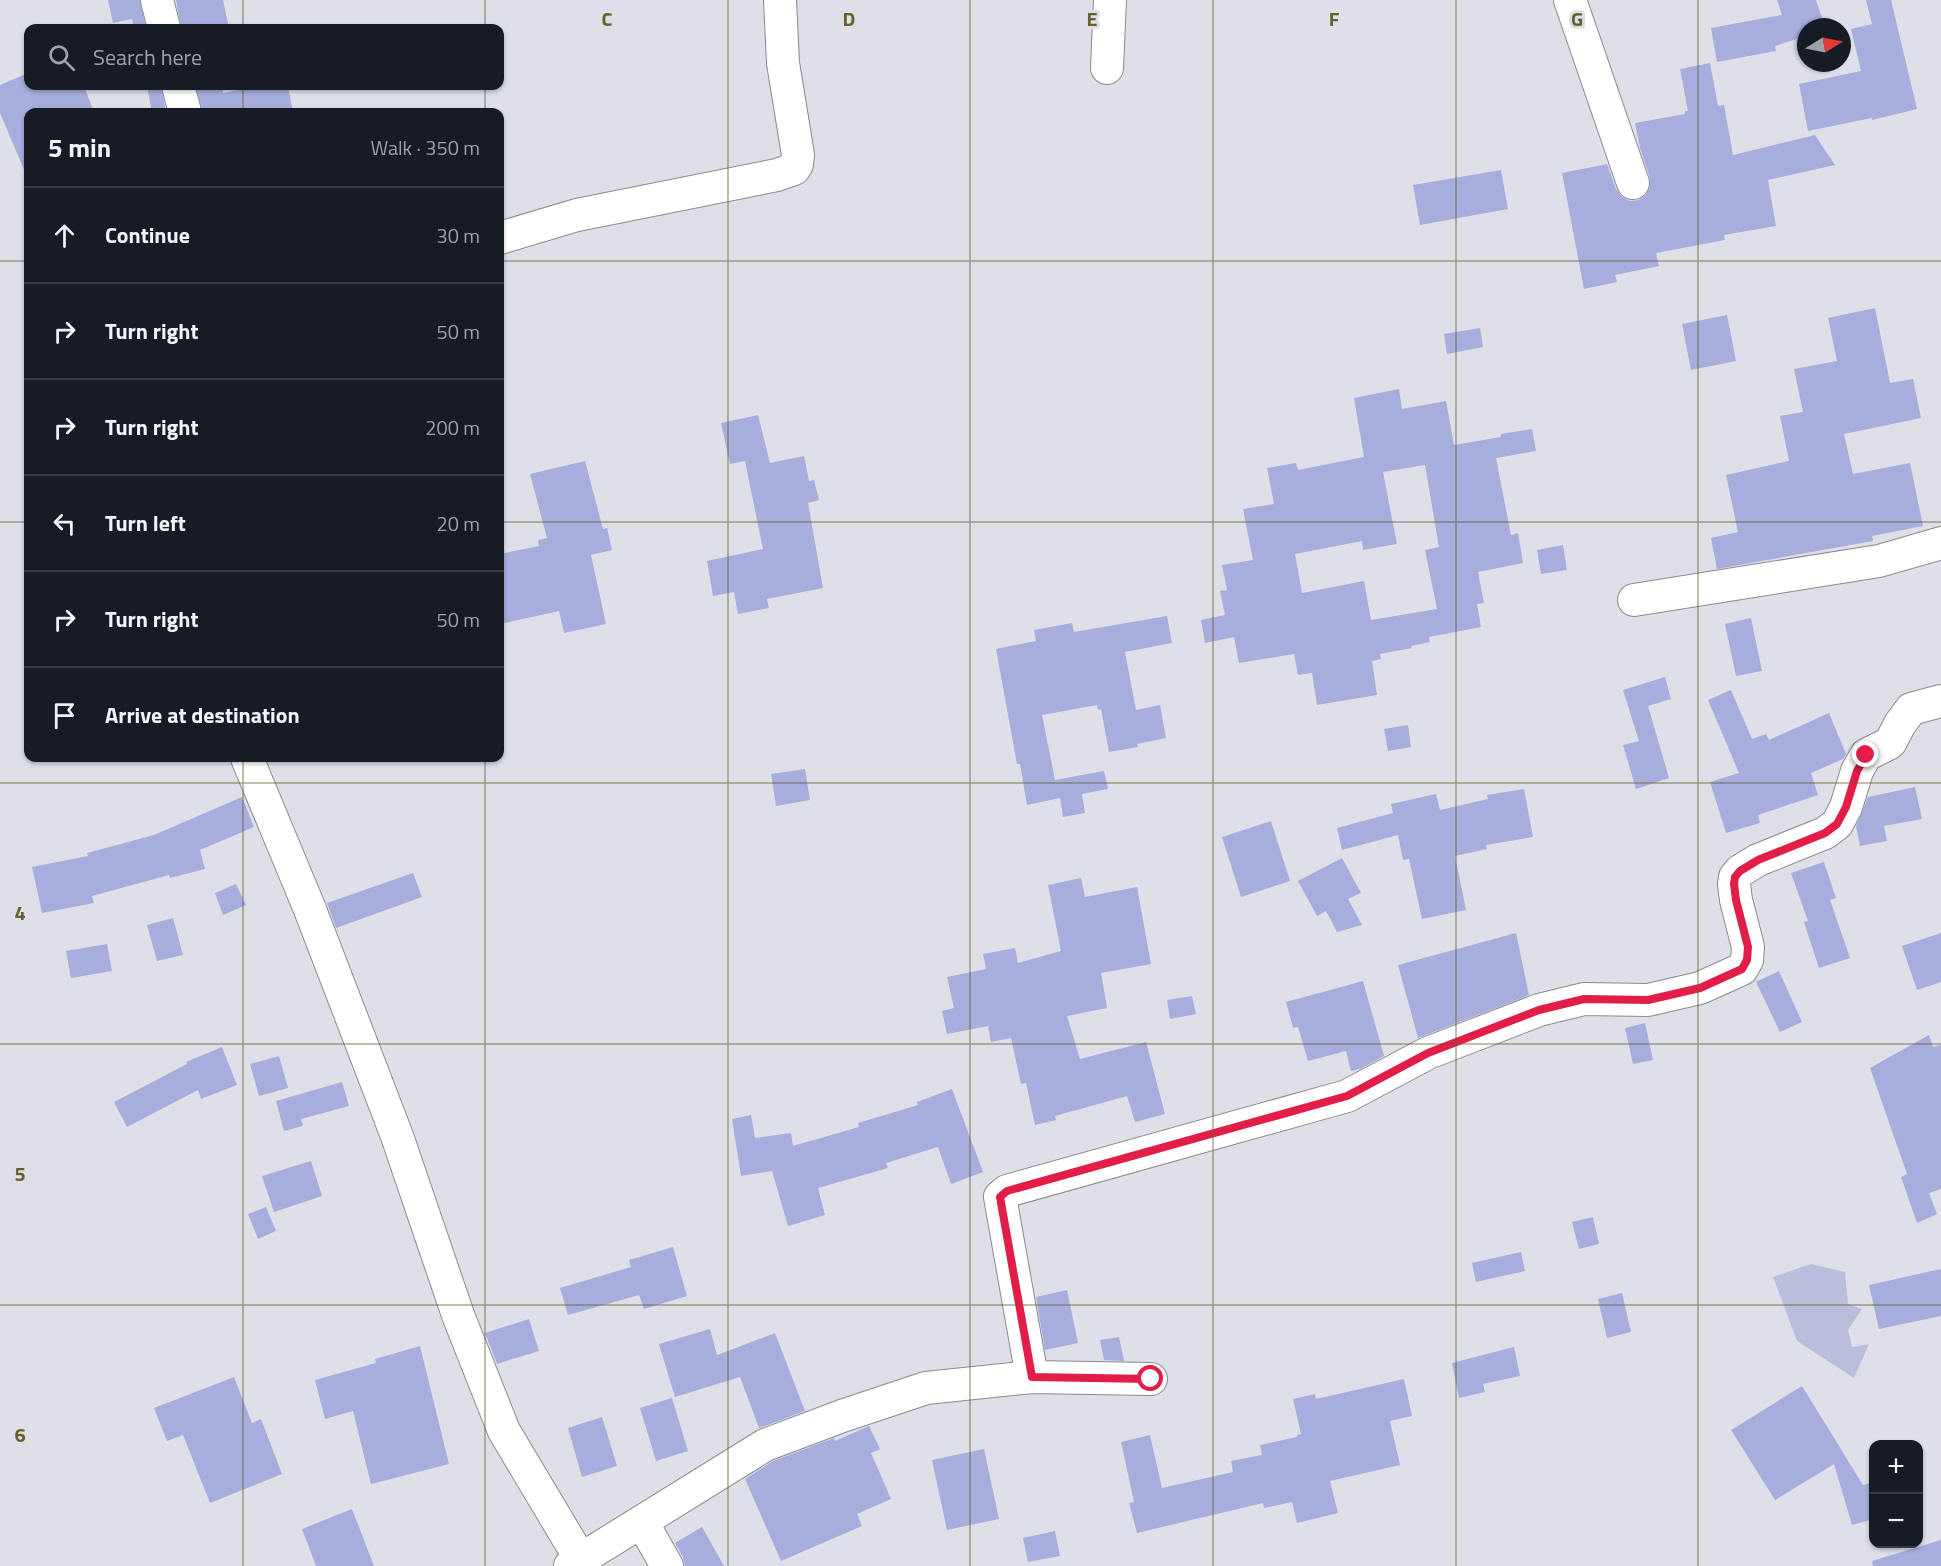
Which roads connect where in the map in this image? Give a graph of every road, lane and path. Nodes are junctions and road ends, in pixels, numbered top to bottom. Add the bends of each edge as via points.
1 (157, 0) edge
2 (780, 0) edge
3 (1110, 0) edge
4 (1570, 0) edge
5 (163, 24) edge
6 (1107, 68) dead end
7 (179, 90) edge
8 (184, 108) edge
9 (1633, 183) dead end
10 (504, 237) edge
11 (1941, 543) edge
12 (1634, 600) dead end
13 (1941, 701) edge
14 (249, 762) edge
15 (1032, 1377) junction
16 (1151, 1379) dead end
17 (642, 1522) junction
18 (576, 1563) edge
19 (667, 1566) edge

1 - 5 street
2 - 10 street via 783,63 798,154 794,170 577,215
3 - 6 street
4 - 9 street
7 - 8 street
11 - 12 street via 1879,561
13 - 15 street via 1911,709 1890,743 1866,755 1837,824 1825,833 1758,860 1735,877 1736,900 1748,947 1742,969 1700,988 1648,1000 1584,999 1539,1010 1428,1053 1347,1096 1007,1191 1000,1197
14 - 18 street via 384,1103 458,1315 504,1431
15 - 16 street
15 - 17 street via 926,1388 842,1416 765,1445
17 - 18 street
17 - 19 street

